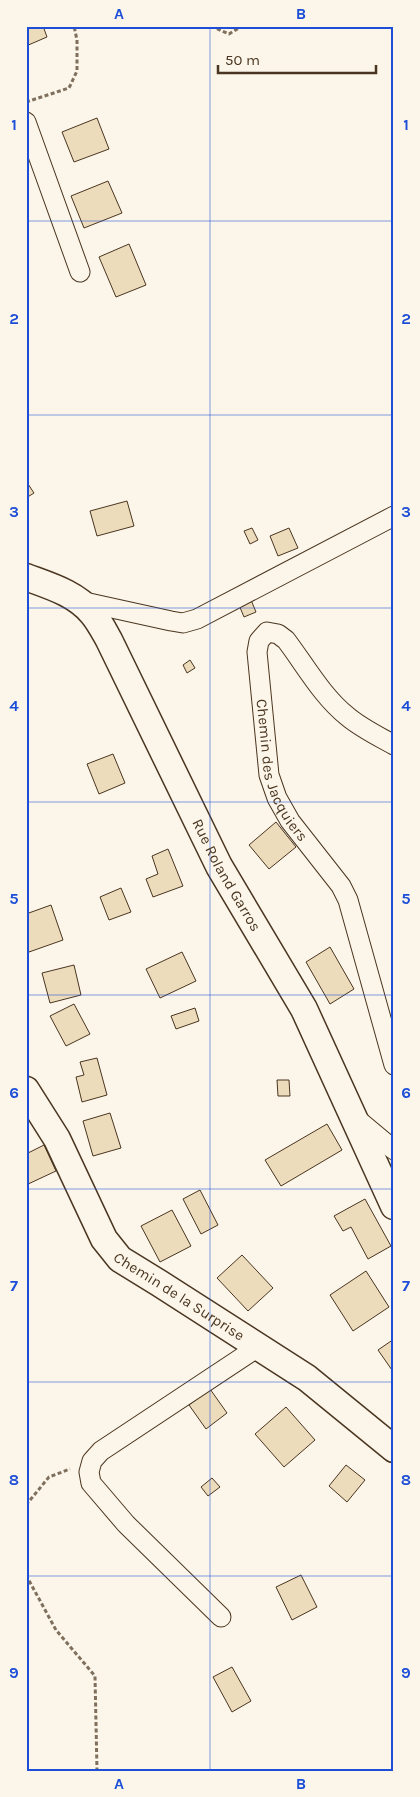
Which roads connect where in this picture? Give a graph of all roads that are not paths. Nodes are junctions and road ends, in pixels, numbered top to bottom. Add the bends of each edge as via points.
1 (26, 122) edge
2 (80, 272) dead end
3 (394, 516) edge
4 (26, 577) edge
5 (80, 601) junction
6 (394, 745) edge
7 (394, 1065) edge
8 (26, 1090) edge
9 (351, 1114) junction
10 (394, 1150) edge
11 (394, 1206) edge
12 (258, 1347) junction
13 (394, 1450) edge
14 (221, 1617) dead end

1 - 2 street
3 - 5 street via 196,619 171,621
4 - 5 main road, Rue Roland Garros via 58,588
5 - 9 main road, Rue Roland Garros via 110,640 219,866 304,1009
6 - 7 street, Chemin des Jacquiers via 346,716 329,699 286,640 267,632 259,641 256,652 269,775 290,821 341,886 348,900
8 - 12 main road, Chemin de la Surprise via 57,1139 104,1239 120,1260
9 - 10 street
9 - 11 main road, Rue Roland Garros
12 - 13 main road, Chemin de la Surprise via 307,1378
12 - 14 street via 101,1451 92,1461 89,1472 91,1483 126,1524

